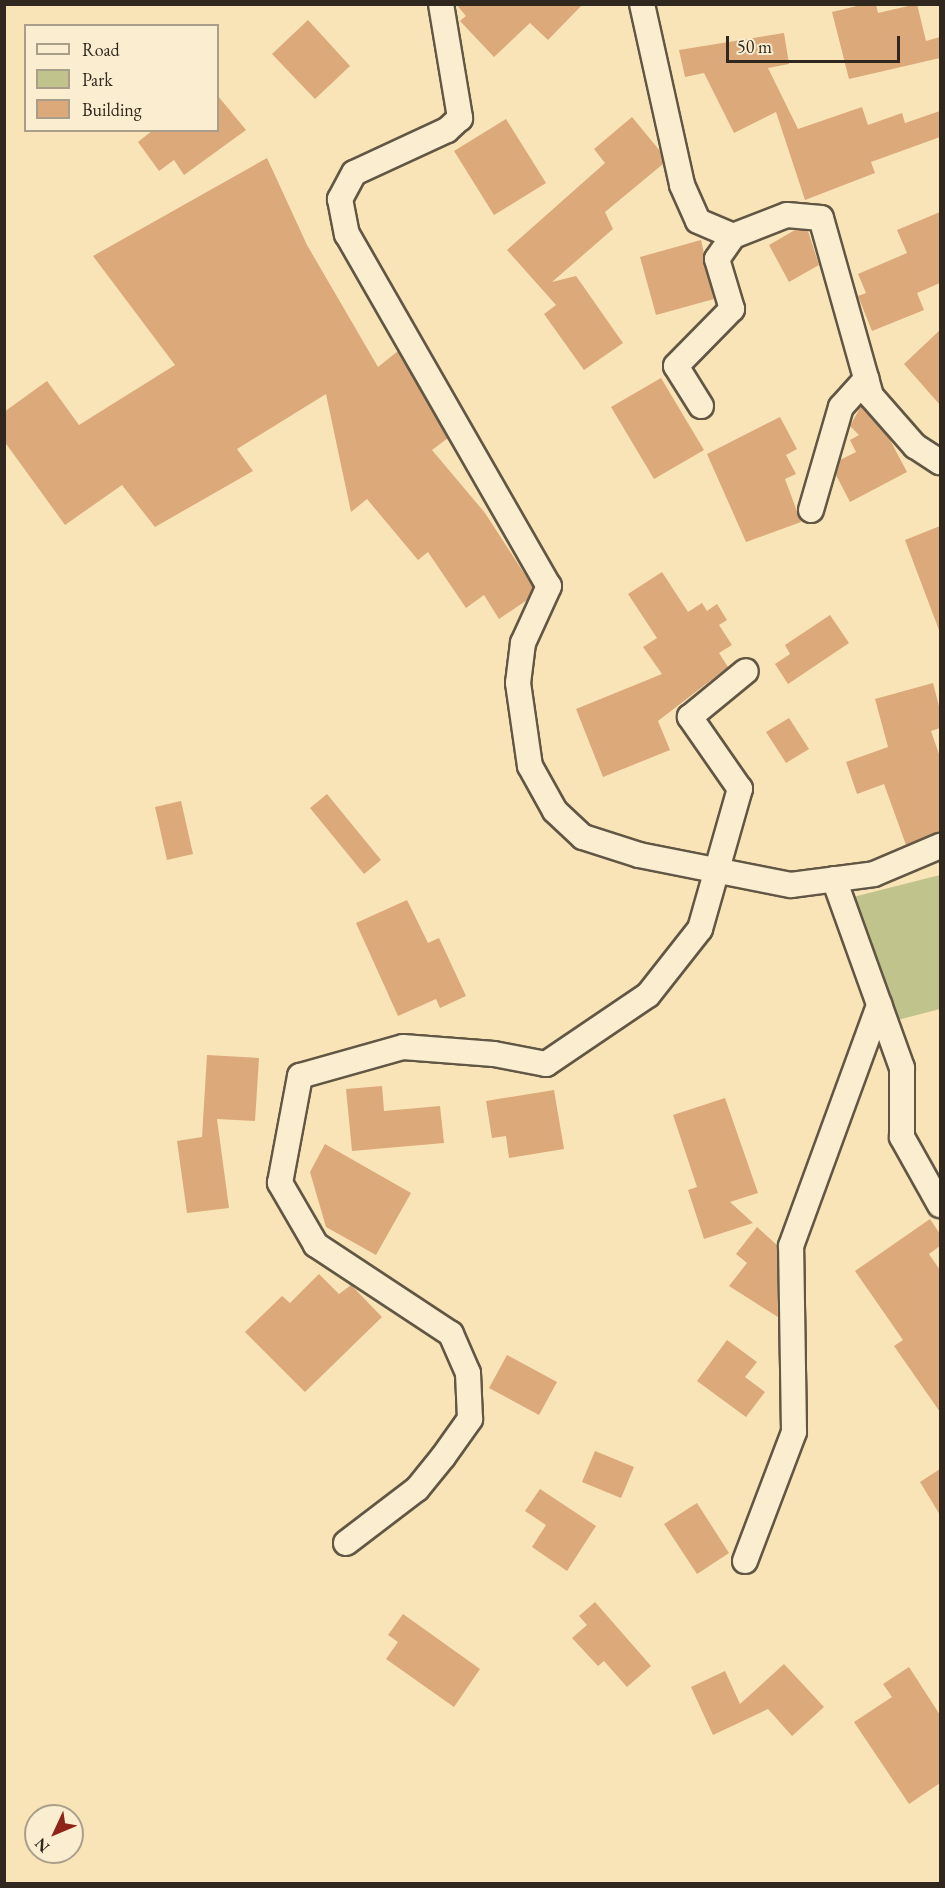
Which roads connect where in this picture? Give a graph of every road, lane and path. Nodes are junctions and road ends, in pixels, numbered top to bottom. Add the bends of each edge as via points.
1 (441, 4) edge
2 (642, 4) edge
3 (733, 236) junction
4 (866, 379) junction
5 (701, 406) dead end
6 (940, 462) edge
7 (811, 510) dead end
8 (746, 671) dead end
9 (940, 846) edge
10 (714, 873) junction
11 (834, 879) junction
12 (879, 1005) junction
13 (940, 1205) edge
14 (346, 1544) dead end
15 (745, 1561) dead end

1 - 10 street via 460,118 447,130 354,173 340,199 346,234 549,586 523,643 518,683 530,766 555,811 583,837
2 - 3 street via 682,185 698,220
3 - 4 street via 787,215 821,218
3 - 5 street via 717,259 732,309 676,366
4 - 6 street via 871,396 908,438
4 - 7 street via 841,407
8 - 10 street via 690,717 740,789
9 - 11 street via 874,874
10 - 11 street via 791,885
10 - 14 street via 700,929 648,995 546,1064 494,1054 403,1047 300,1076 280,1183 316,1245 451,1334 468,1373 470,1419 443,1457 417,1489
11 - 12 street
12 - 13 street via 902,1068 902,1137
12 - 15 street via 791,1246 794,1432

